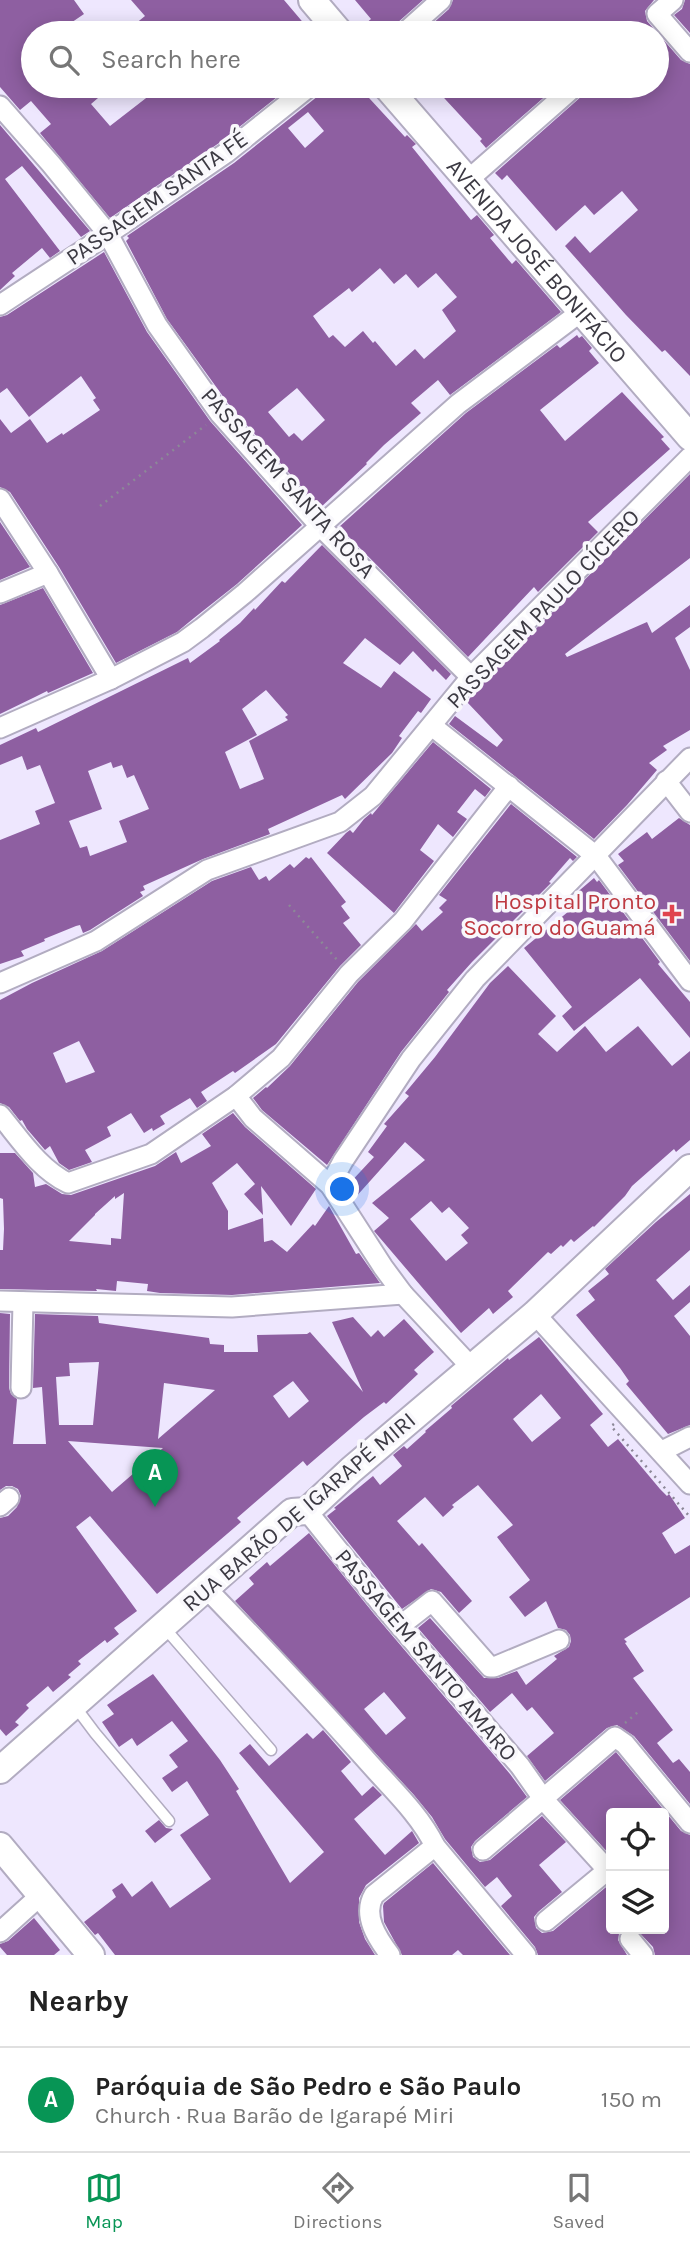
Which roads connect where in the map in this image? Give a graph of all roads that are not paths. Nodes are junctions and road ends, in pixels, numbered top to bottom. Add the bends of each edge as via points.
1 (312, 0) edge
2 (442, 0) edge
3 (673, 0) edge
4 (330, 21) edge
5 (418, 21) edge
6 (663, 21) edge
7 (669, 28) edge
8 (690, 52) edge
9 (295, 98) edge
10 (396, 98) edge
11 (561, 98) edge
12 (0, 106) edge
13 (468, 180) junction
14 (108, 234) junction
15 (0, 305) edge
16 (582, 311) junction
17 (690, 437) edge
18 (690, 457) edge
19 (0, 499) edge
20 (319, 525) junction
21 (48, 573) junction
22 (0, 593) edge
23 (471, 677) junction
24 (111, 679) junction
25 (432, 726) junction
26 (0, 728) edge
27 (690, 758) edge
28 (666, 781) junction
29 (509, 786) junction
30 (690, 812) edge
31 (596, 856) junction
32 (690, 981) edge
33 (0, 983) edge
34 (236, 1096) junction
35 (0, 1115) edge
36 (690, 1168) edge
37 (330, 1185) junction
38 (403, 1294) junction
39 (0, 1301) edge
40 (23, 1302) junction
41 (535, 1314) junction
42 (472, 1368) junction
43 (21, 1388) dead end
44 (690, 1437) edge
45 (662, 1451) junction
46 (690, 1484) edge
47 (307, 1511) junction
48 (205, 1587) junction
49 (163, 1626) junction
50 (400, 1626) junction
51 (559, 1640) dead end
52 (74, 1705) junction
53 (271, 1750) dead end
54 (0, 1770) edge
55 (544, 1800) junction
56 (169, 1821) dead end
57 (690, 1823) edge
58 (0, 1846) edge
59 (435, 1846) junction
60 (483, 1850) dead end
61 (41, 1895) junction
62 (547, 1920) dead end
63 (0, 1932) edge
64 (630, 1939) dead end
65 (91, 1955) edge
66 (390, 1955) edge
67 (526, 1955) edge
68 (643, 1955) edge

1 - 4 main road
2 - 5 street
3 - 6 street via 657,14
7 - 8 street
9 - 14 street, PASSAGEM SANTA FÉ via 226,153
10 - 13 main road, AVENIDA JOSÉ BONIFÁCIO
11 - 13 street
12 - 14 street, PASSAGEM SANTA ROSA
13 - 16 main road, AVENIDA JOSÉ BONIFÁCIO
14 - 15 street, PASSAGEM SANTA FÉ
14 - 20 street, PASSAGEM SANTA ROSA via 158,325 220,414
16 - 17 main road, AVENIDA JOSÉ BONIFÁCIO
16 - 20 street via 458,404
18 - 23 street, PASSAGEM PAULO CÍCERO
19 - 21 street
20 - 23 street, PASSAGEM SANTA ROSA
20 - 24 street via 202,628
21 - 22 street
21 - 24 street
23 - 25 street, PASSAGEM PAULO CÍCERO
24 - 26 street
25 - 29 street
25 - 33 street, PASSAGEM PAULO CÍCERO via 373,796 340,822 207,870 96,941
27 - 28 street
28 - 30 street
28 - 31 street
29 - 31 street
29 - 34 street via 402,921 349,974 281,1058
31 - 32 street
31 - 37 street via 454,1004 411,1059
34 - 35 street via 151,1154 68,1183 53,1176
34 - 37 street via 253,1118
36 - 41 main road, RUA BARÃO DE IGARAPÉ MIRI
37 - 38 street
38 - 40 street via 232,1307
38 - 42 street
39 - 40 street
40 - 43 street
41 - 42 main road, RUA BARÃO DE IGARAPÉ MIRI
41 - 45 street
42 - 47 main road, RUA BARÃO DE IGARAPÉ MIRI
44 - 45 street
45 - 46 street
47 - 48 main road, RUA BARÃO DE IGARAPÉ MIRI via 292,1512
47 - 50 street, PASSAGEM SANTO AMARO
48 - 49 main road, RUA BARÃO DE IGARAPÉ MIRI
48 - 59 street via 322,1710 426,1828
49 - 52 main road, RUA BARÃO DE IGARAPÉ MIRI
49 - 53 lane
50 - 51 street via 432,1601 490,1667
50 - 55 street, PASSAGEM SANTO AMARO
52 - 54 main road, RUA BARÃO DE IGARAPÉ MIRI
52 - 56 lane
55 - 57 street via 615,1737
55 - 60 street
55 - 62 street, PASSAGEM SANTO AMARO via 604,1866 603,1874
58 - 61 main road
59 - 66 street via 370,1902 377,1936
59 - 67 street
61 - 63 street
61 - 65 main road
64 - 68 street

